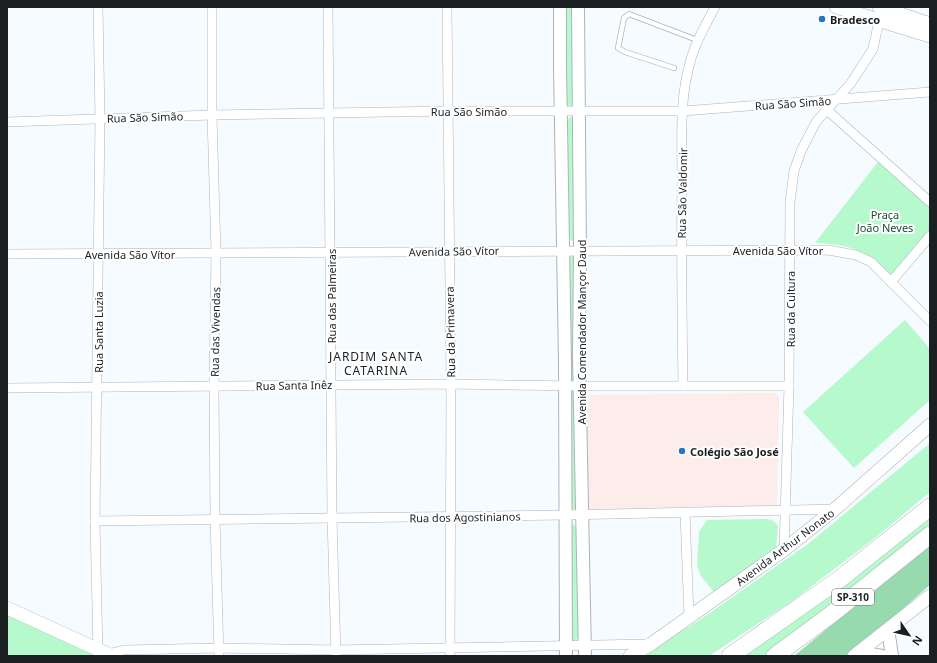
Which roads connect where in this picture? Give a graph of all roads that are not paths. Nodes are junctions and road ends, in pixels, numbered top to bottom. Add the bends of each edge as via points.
1 (98, 7) edge
2 (212, 7) edge
3 (328, 7) edge
4 (447, 7) edge
5 (560, 7) edge
6 (578, 7) edge
7 (715, 7) edge
8 (836, 7) edge
9 (880, 7) edge
10 (880, 21) junction
11 (930, 24) edge
12 (930, 36) edge
13 (698, 40) junction
14 (674, 68) dead end
15 (930, 92) edge
16 (838, 99) junction
17 (827, 110) junction
18 (449, 111) junction
19 (560, 111) junction
20 (578, 111) junction
21 (682, 111) junction
22 (329, 113) junction
23 (212, 115) junction
24 (100, 118) junction
25 (7, 122) edge
26 (930, 202) edge
27 (930, 236) edge
28 (790, 249) junction
29 (681, 250) junction
30 (450, 251) junction
31 (563, 251) junction
32 (580, 251) junction
33 (216, 253) junction
34 (331, 253) junction
35 (7, 254) edge
36 (98, 254) junction
37 (892, 282) junction
38 (930, 321) edge
39 (451, 384) junction
40 (331, 385) junction
41 (565, 386) junction
42 (580, 386) junction
43 (683, 386) junction
44 (789, 386) junction
45 (214, 387) junction
46 (7, 388) edge
47 (98, 388) junction
48 (930, 425) edge
49 (930, 507) edge
50 (835, 509) junction
51 (786, 511) junction
52 (685, 513) junction
53 (566, 515) junction
54 (583, 515) junction
55 (450, 516) junction
56 (332, 518) junction
57 (215, 519) junction
58 (95, 521) junction
59 (930, 535) edge
60 (784, 550) junction
61 (930, 596) edge
62 (7, 608) edge
63 (689, 617) junction
64 (888, 629) junction
65 (651, 644) junction
66 (585, 651) edge
67 (219, 652) edge
68 (449, 652) edge
69 (566, 652) edge
70 (336, 653) edge
71 (104, 654) edge
72 (857, 654) edge
73 (630, 656) edge
74 (730, 656) edge
75 (775, 656) edge
76 (882, 656) edge
77 (892, 656) edge

1 - 24 street, Rua Santa Luzia
2 - 23 street, Rua das Vivendas
3 - 22 street, Rua das Palmeiras
4 - 18 street, Rua da Primavera
5 - 19 street, Avenida Comendador Mançor Daud
6 - 20 street, Avenida Comendador Mançor Daud
7 - 13 street, Rua São Valdomir
8 - 10 main road
9 - 10 street, Rua da Cultura
9 - 11 main road
10 - 12 main road
10 - 16 street, Rua da Cultura via 873,49 861,71
13 - 14 lane via 629,14 624,18 618,48
13 - 21 street, Rua São Valdomir via 686,79
15 - 16 street, Rua São Simão
16 - 17 street, Rua da Cultura
16 - 21 street, Rua São Simão
17 - 26 street
17 - 28 street, Rua da Cultura via 816,122 801,151 794,172 790,203
18 - 19 street, Rua São Simão
18 - 22 street, Rua São Simão
18 - 30 street, Rua da Primavera
19 - 20 street, Rua São Simão
19 - 31 street, Avenida Comendador Mançor Daud
20 - 21 street, Rua São Simão
20 - 32 street, Avenida Comendador Mançor Daud
21 - 29 street, Rua São Valdomir
22 - 23 street, Rua São Simão
22 - 34 street, Rua das Palmeiras
23 - 24 street, Rua São Simão
23 - 33 street, Rua das Vivendas
24 - 25 street, Rua São Simão
24 - 36 street, Rua Santa Luzia
27 - 37 street
28 - 29 street, Avenida São Vítor
28 - 37 street, Avenida São Vítor via 828,250 856,255 877,267
28 - 44 street, Rua da Cultura
29 - 32 street, Avenida São Vítor
29 - 43 street, Rua São Valdomir
30 - 31 street, Avenida São Vítor
30 - 34 street, Avenida São Vítor
30 - 39 street, Rua da Primavera
31 - 32 street, Avenida São Vítor
31 - 41 street, Avenida Comendador Mançor Daud
32 - 42 street, Avenida Comendador Mançor Daud
33 - 34 street, Avenida São Vítor
33 - 36 street, Avenida São Vítor
33 - 45 street, Rua das Vivendas
34 - 40 street, Rua das Palmeiras
35 - 36 street, Avenida São Vítor
36 - 47 street, Rua Santa Luzia
37 - 38 street, Avenida São Vítor
39 - 40 street, Rua Santa Inêz
39 - 41 street, Rua Santa Inêz
39 - 55 street, Rua da Primavera
40 - 45 street, Rua Santa Inêz
40 - 56 street, Rua das Palmeiras
41 - 42 street, Rua Santa Inêz
41 - 53 street, Avenida Comendador Mançor Daud
42 - 43 street, Rua Santa Inêz
42 - 54 street, Avenida Comendador Mançor Daud
43 - 44 street, Rua Santa Inêz
44 - 51 street, Rua da Cultura
45 - 47 street, Rua Santa Inêz
45 - 57 street, Rua das Vivendas
46 - 47 street, Rua Santa Inêz
47 - 58 street, Rua Santa Luzia
48 - 50 main road, Avenida Arthur Nonato
49 - 74 highway, SP-310 via 841,578
50 - 51 street, Rua dos Agostinianos
50 - 60 main road, Avenida Arthur Nonato
51 - 52 street, Rua dos Agostinianos
51 - 60 street, Rua da Cultura
52 - 54 street, Rua dos Agostinianos
52 - 63 street
53 - 54 street, Rua dos Agostinianos
53 - 55 street, Rua dos Agostinianos
53 - 69 street, Avenida Comendador Mançor Daud
54 - 66 street, Avenida Comendador Mançor Daud
55 - 56 street, Rua dos Agostinianos
55 - 68 street, Rua da Primavera
56 - 57 street, Rua dos Agostinianos
56 - 70 street, Rua das Palmeiras
57 - 58 street, Rua dos Agostinianos
57 - 67 street, Rua das Vivendas
58 - 71 street, Rua Santa Luzia
59 - 75 highway, SP-310
60 - 63 main road, Avenida Arthur Nonato
61 - 64 main road
62 - 71 main road
63 - 65 main road, Avenida Arthur Nonato
64 - 72 main road
64 - 77 street
65 - 66 street
65 - 73 main road, Avenida Arthur Nonato
66 - 69 street
67 - 70 street
67 - 71 street via 124,650
68 - 69 street
68 - 70 street
72 - 76 street

